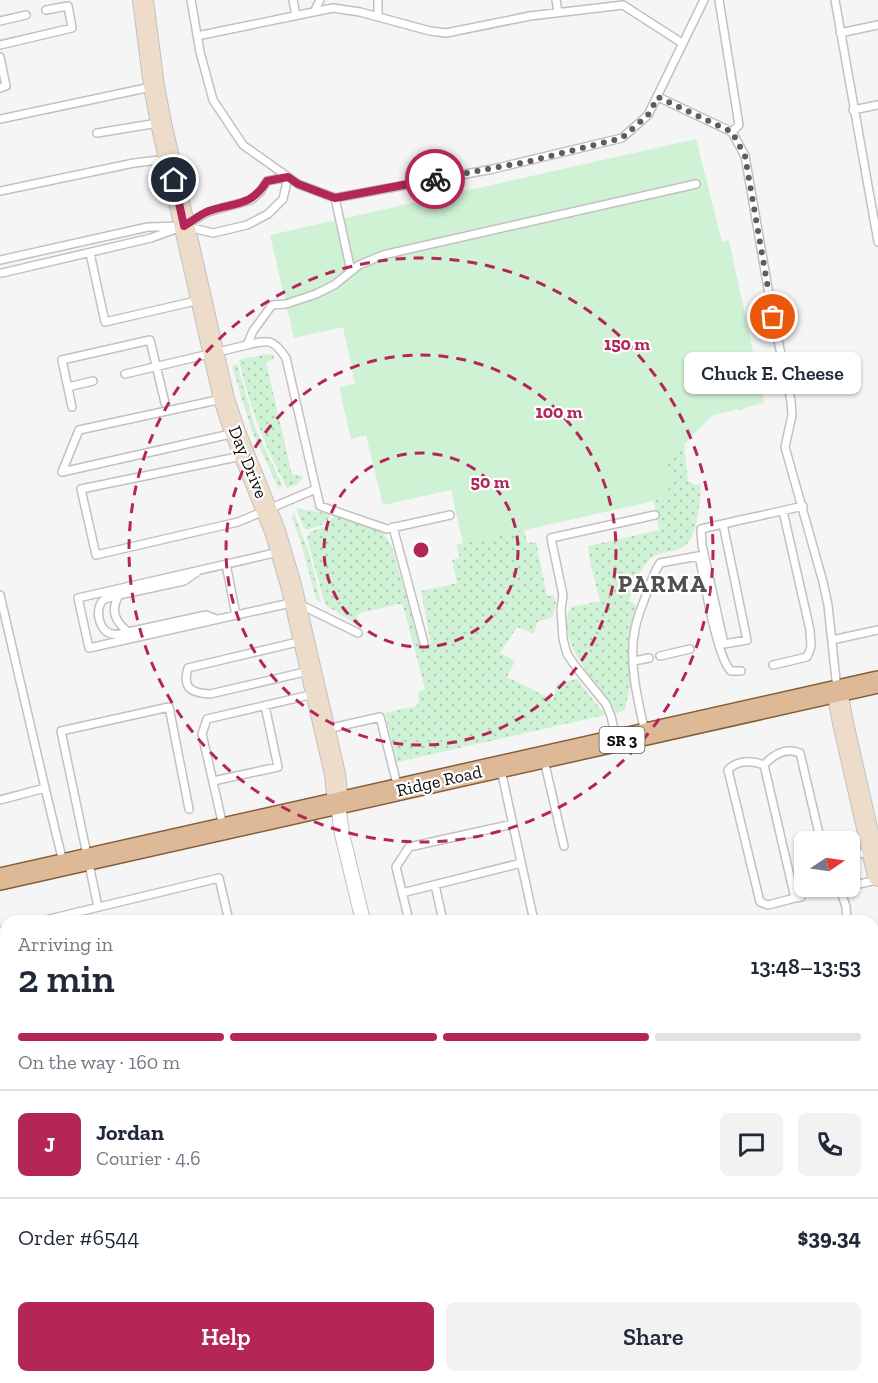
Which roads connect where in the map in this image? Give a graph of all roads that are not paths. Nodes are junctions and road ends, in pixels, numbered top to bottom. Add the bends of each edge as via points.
1 (143, 0) edge
2 (191, 0) edge
3 (293, 0) edge
4 (320, 0) edge
5 (378, 0) edge
6 (556, 0) edge
7 (704, 0) edge
8 (719, 0) edge
9 (835, 0) edge
10 (46, 10) dead end
11 (314, 12) junction
12 (558, 12) junction
13 (26, 15) dead end
14 (296, 15) junction
15 (378, 17) junction
16 (0, 21) edge
17 (878, 25) edge
18 (840, 33) junction
19 (197, 36) junction
20 (681, 43) junction
21 (0, 45) edge
22 (0, 57) edge
23 (154, 86) junction
24 (0, 88) edge
25 (658, 97) junction
26 (878, 105) edge
27 (854, 110) junction
28 (0, 119) edge
29 (161, 123) junction
30 (732, 132) junction
31 (98, 133) dead end
32 (169, 159) junction
33 (288, 177) junction
34 (696, 184) dead end
35 (0, 191) edge
36 (335, 198) junction
37 (184, 226) junction
38 (878, 242) edge
39 (90, 253) junction
40 (0, 260) edge
41 (351, 272) junction
42 (2, 273) dead end
43 (200, 300) junction
44 (247, 345) junction
45 (213, 353) junction
46 (156, 366) junction
47 (125, 374) dead end
48 (93, 381) dead end
49 (68, 387) junction
50 (224, 399) junction
51 (165, 403) dead end
52 (72, 407) dead end
53 (235, 432) junction
54 (244, 455) junction
55 (316, 489) junction
56 (803, 506) junction
57 (268, 510) junction
58 (783, 511) junction
59 (450, 515) dead end
60 (655, 515) dead end
61 (723, 524) junction
62 (393, 527) junction
63 (282, 551) junction
64 (701, 555) junction
65 (226, 564) junction
66 (199, 570) junction
67 (0, 595) edge
68 (119, 595) junction
69 (295, 602) junction
70 (236, 615) junction
71 (217, 620) junction
72 (4, 626) edge
73 (878, 630) edge
74 (128, 632) junction
75 (358, 633) dead end
76 (304, 640) junction
77 (832, 640) junction
78 (424, 643) dead end
79 (690, 649) dead end
80 (660, 656) dead end
81 (649, 658) dead end
82 (634, 662) junction
83 (772, 665) dead end
84 (311, 671) junction
85 (741, 671) dead end
86 (878, 682) edge
87 (837, 692) junction
88 (316, 694) junction
89 (265, 706) junction
90 (324, 729) junction
91 (646, 735) junction
92 (616, 741) junction
93 (543, 758) junction
94 (764, 765) junction
95 (500, 767) junction
96 (213, 782) junction
97 (45, 788) junction
98 (398, 790) junction
99 (0, 800) edge
100 (338, 804) junction
101 (189, 809) dead end
102 (513, 824) junction
103 (224, 828) junction
104 (818, 831) edge
105 (873, 845) edge
106 (564, 846) dead end
107 (88, 859) junction
108 (521, 863) junction
109 (64, 864) junction
110 (878, 878) edge
111 (0, 879) edge
112 (860, 883) edge
113 (435, 885) junction
114 (402, 893) junction
115 (846, 897) edge
116 (98, 907) junction
117 (65, 915) edge
118 (228, 915) edge
119 (362, 915) edge
120 (408, 915) edge
121 (442, 915) edge
122 (533, 915) edge
123 (847, 915) edge

1 - 23 street, Day Drive
2 - 19 lane
3 - 14 lane
4 - 11 lane
5 - 15 lane
6 - 12 lane
7 - 20 lane
8 - 30 lane via 739,125
9 - 18 lane
10 - 21 lane via 68,6 72,28
11 - 14 lane
11 - 15 lane via 333,8
12 - 15 lane via 446,33
12 - 20 lane via 623,5
13 - 16 lane
14 - 19 lane
17 - 18 lane
18 - 27 lane
19 - 33 lane via 213,100 243,145
20 - 25 lane
22 - 24 lane via 6,86
23 - 28 lane
23 - 29 street, Day Drive
25 - 30 lane
25 - 36 lane via 648,115 622,138 493,169
26 - 27 lane
27 - 38 lane
29 - 31 lane
29 - 32 street, Day Drive
30 - 56 lane via 745,156 791,401 785,447
32 - 35 lane
32 - 37 street, Day Drive
33 - 36 lane
33 - 37 lane via 267,181 251,200 208,212
33 - 37 lane via 283,199 260,220 213,233
34 - 41 lane via 383,255
36 - 41 lane
37 - 39 lane
37 - 40 lane via 148,227
37 - 43 street, Day Drive
39 - 42 lane
39 - 43 lane via 105,322
41 - 44 lane via 316,294 272,306
43 - 45 street, Day Drive
44 - 45 lane
44 - 55 lane via 267,340 278,345 285,358
45 - 46 lane
45 - 50 street, Day Drive
46 - 47 lane
46 - 49 lane via 150,340 62,360
46 - 51 lane
48 - 49 lane
49 - 52 lane
50 - 53 street, Day Drive
50 - 53 lane via 79,430 62,472
53 - 54 street, Day Drive
54 - 57 street, Day Drive
54 - 57 lane via 81,489 96,555 238,522
55 - 57 lane
55 - 62 lane via 321,506 387,529
56 - 58 lane
56 - 77 lane via 828,605
57 - 63 street, Day Drive
58 - 61 lane
58 - 83 lane via 811,647 807,657
59 - 62 lane
60 - 92 lane via 551,538 563,595 565,646 576,667 606,704
61 - 64 lane via 701,529
61 - 64 lane via 747,640 724,644
62 - 78 lane
63 - 65 lane
63 - 69 street, Day Drive
64 - 82 lane via 658,566 634,630
64 - 85 lane via 726,666 731,671
65 - 66 lane
65 - 70 lane
66 - 68 lane via 184,581
66 - 71 lane via 78,598 89,648
67 - 72 lane
68 - 74 lane via 114,611 117,623
68 - 74 lane via 102,603 100,620 106,632
69 - 70 lane
69 - 75 lane
69 - 76 street, Day Drive
70 - 71 lane
71 - 74 lane via 206,615
72 - 97 lane
73 - 77 lane
76 - 84 street, Day Drive
76 - 84 lane via 188,668 186,678 189,688 199,694 210,694
77 - 87 lane
79 - 80 lane
81 - 82 lane
82 - 91 lane
84 - 88 street, Day Drive
86 - 87 main road, Ridge Road / SR 3
87 - 91 main road, Ridge Road / SR 3
87 - 105 street
88 - 89 lane
88 - 90 street, Day Drive
89 - 96 lane via 207,719 202,734
89 - 96 lane via 278,767
90 - 98 lane via 380,717
90 - 100 street, Day Drive
91 - 92 main road, Ridge Road / SR 3
92 - 93 main road, Ridge Road / SR 3
93 - 95 main road, Ridge Road / SR 3
93 - 106 lane
94 - 94 lane via 798,898 768,905 760,902 728,770 753,760
94 - 104 lane via 774,754 793,750 800,753
95 - 98 main road, Ridge Road / SR 3
95 - 102 lane
96 - 103 lane
97 - 99 lane
97 - 109 lane
98 - 100 main road, Ridge Road / SR 3
100 - 103 main road, Ridge Road / SR 3
100 - 119 street, Day Drive
101 - 107 lane via 169,708 61,731
102 - 108 lane
102 - 114 lane via 409,847 396,867
103 - 107 main road, Ridge Road / SR 3
105 - 110 street
107 - 109 main road, Ridge Road / SR 3
107 - 116 lane
108 - 113 lane
108 - 122 lane
109 - 111 main road, Ridge Road / SR 3
110 - 112 lane
113 - 114 lane
113 - 121 lane
114 - 120 lane
115 - 123 lane
116 - 117 lane
116 - 118 lane via 219,878

